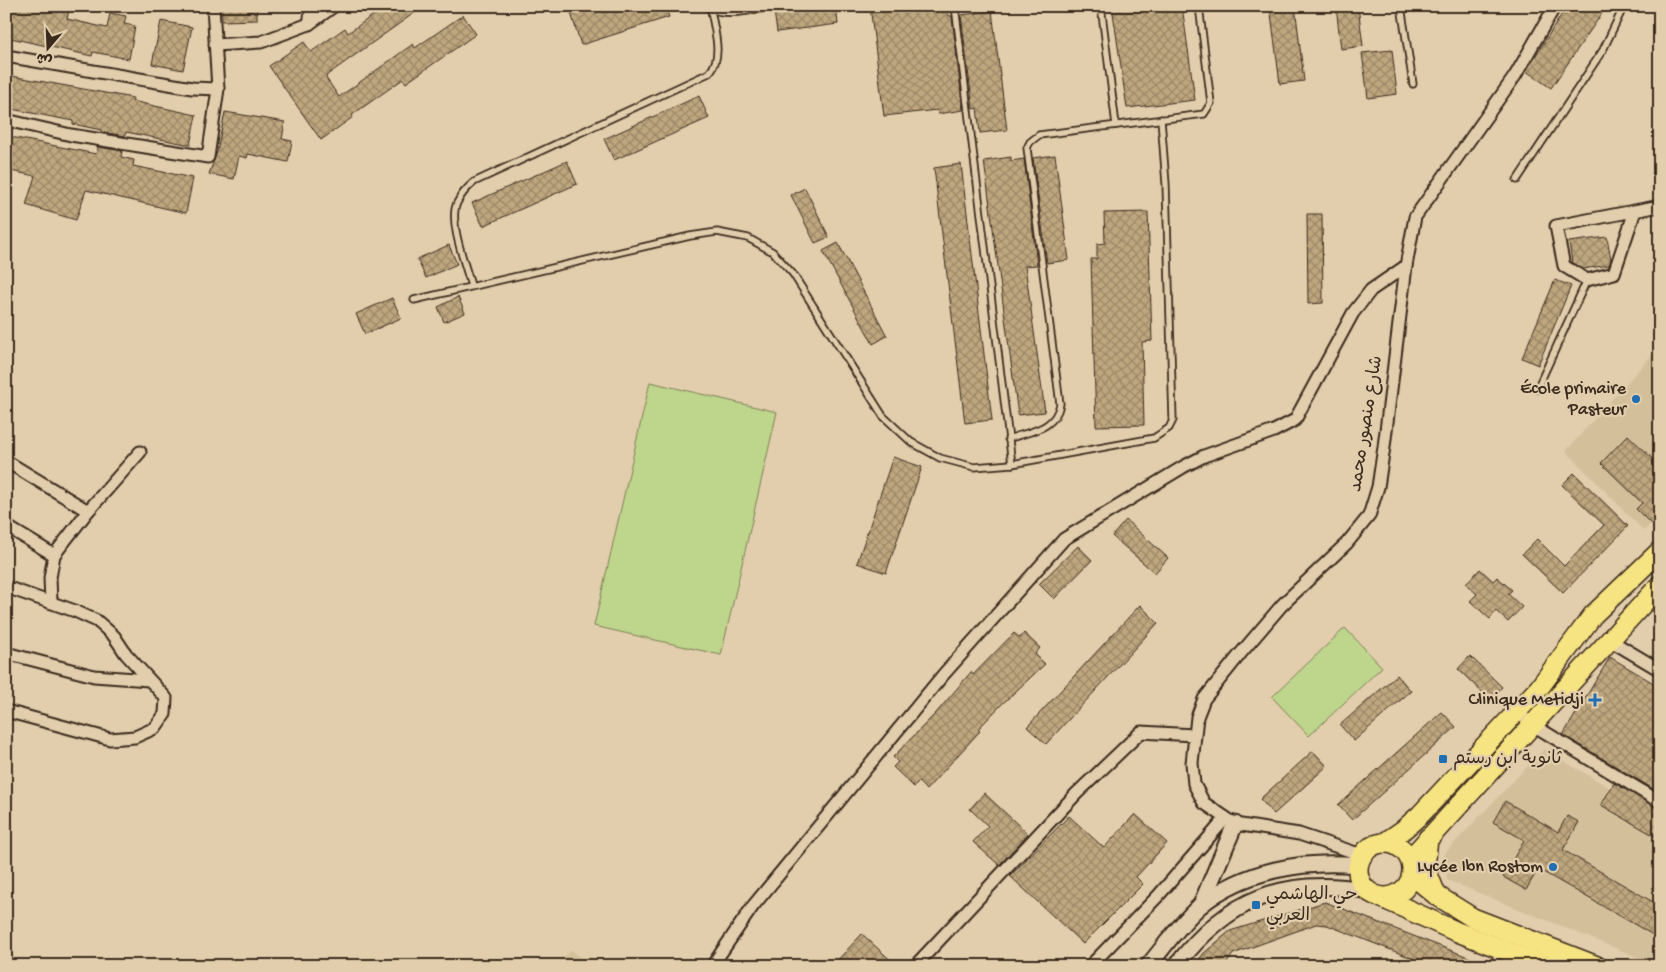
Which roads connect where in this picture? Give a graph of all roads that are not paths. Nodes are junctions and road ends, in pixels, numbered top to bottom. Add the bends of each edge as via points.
1 (213, 6) edge
2 (312, 6) edge
3 (334, 6) edge
4 (776, 6) edge
5 (955, 6) edge
6 (1101, 6) edge
7 (1200, 6) edge
8 (1401, 6) edge
9 (1555, 6) edge
10 (1624, 6) edge
11 (709, 8) edge
12 (309, 24) junction
13 (216, 45) junction
14 (6, 56) edge
15 (1413, 84) dead end
16 (218, 89) junction
17 (1161, 119) junction
18 (6, 120) edge
19 (1116, 125) junction
20 (1517, 180) dead end
21 (1660, 206) edge
22 (1635, 211) junction
23 (1406, 266) junction
24 (1587, 280) junction
25 (471, 286) junction
26 (414, 300) dead end
27 (1537, 389) dead end
28 (1008, 439) junction
29 (140, 452) dead end
30 (6, 461) edge
31 (1012, 464) junction
32 (88, 511) junction
33 (6, 526) edge
34 (1660, 551) edge
35 (54, 555) junction
36 (1660, 585) edge
37 (6, 587) edge
38 (50, 602) junction
39 (1608, 639) junction
40 (6, 653) edge
41 (1660, 670) edge
42 (149, 680) junction
43 (6, 711) edge
44 (1517, 712) junction
45 (1533, 725) junction
46 (1194, 735) junction
47 (1660, 802) edge
48 (1230, 822) junction
49 (1428, 838) junction
50 (1384, 843) junction
51 (1360, 860) junction
52 (1411, 867) junction
53 (1373, 894) junction
54 (1436, 895) junction
55 (1200, 906) junction
56 (1496, 957) edge
57 (712, 966) edge
58 (916, 966) edge
59 (1090, 966) edge
60 (1148, 966) edge
61 (1176, 966) edge
62 (1546, 966) edge
63 (1597, 966) edge

1 - 13 street
2 - 12 street
3 - 12 street
4 - 11 lane via 730,12
5 - 28 lane
6 - 19 lane
7 - 17 lane via 1210,108 1204,114
8 - 15 lane
9 - 23 street, شارع منصور محمد via 1515,76 1415,217
10 - 20 lane via 1603,50
11 - 25 lane via 718,53 709,73 474,182 465,190 456,204 453,218
12 - 13 street via 261,42
13 - 16 street
14 - 16 street via 192,88
16 - 18 street via 208,157 71,135
17 - 19 lane
17 - 31 lane via 1173,420 1169,428 1154,438
19 - 28 lane via 1039,135 1027,148 1060,404 1058,414 1048,425
21 - 22 street
22 - 24 street via 1614,273
22 - 24 street via 1556,226 1564,266
23 - 46 street, شارع منصور محمد via 1384,447 1369,516 1346,544 1282,605 1204,699
23 - 57 street via 1371,290 1353,313 1295,420 1274,431 1204,456 1064,539 943,675 753,906
24 - 27 lane
25 - 26 lane
25 - 31 lane via 690,236 717,232 748,238 773,252 793,274 883,416 911,442 940,458 974,467
28 - 31 lane
29 - 32 street
30 - 32 street
32 - 35 street
33 - 35 street
34 - 44 main road via 1593,615 1539,688
35 - 38 street
36 - 39 main road
37 - 38 street
38 - 42 street via 97,621 114,636
39 - 41 street
39 - 45 main road
40 - 42 street via 94,676
42 - 43 street via 166,698 166,714 155,728 135,737 110,739
44 - 45 street
44 - 50 main road via 1420,815
45 - 47 street
45 - 49 main road
46 - 48 street, شارع منصور محمد via 1194,784 1204,803
46 - 58 street via 1141,732 1076,794
48 - 51 street, شارع منصور محمد via 1299,834
48 - 55 street
48 - 59 street
49 - 52 main road
49 - 54 main road via 1425,868
50 - 51 main road via 1368,848
50 - 52 main road via 1399,847
51 - 53 main road via 1360,883
51 - 55 street via 1280,869 1254,876 1229,887
52 - 53 main road via 1405,889 1398,895
52 - 54 main road
53 - 56 main road
53 - 61 street via 1334,885 1294,887 1267,895 1223,918 1196,940
54 - 63 main road via 1487,924
55 - 60 street
56 - 62 main road

